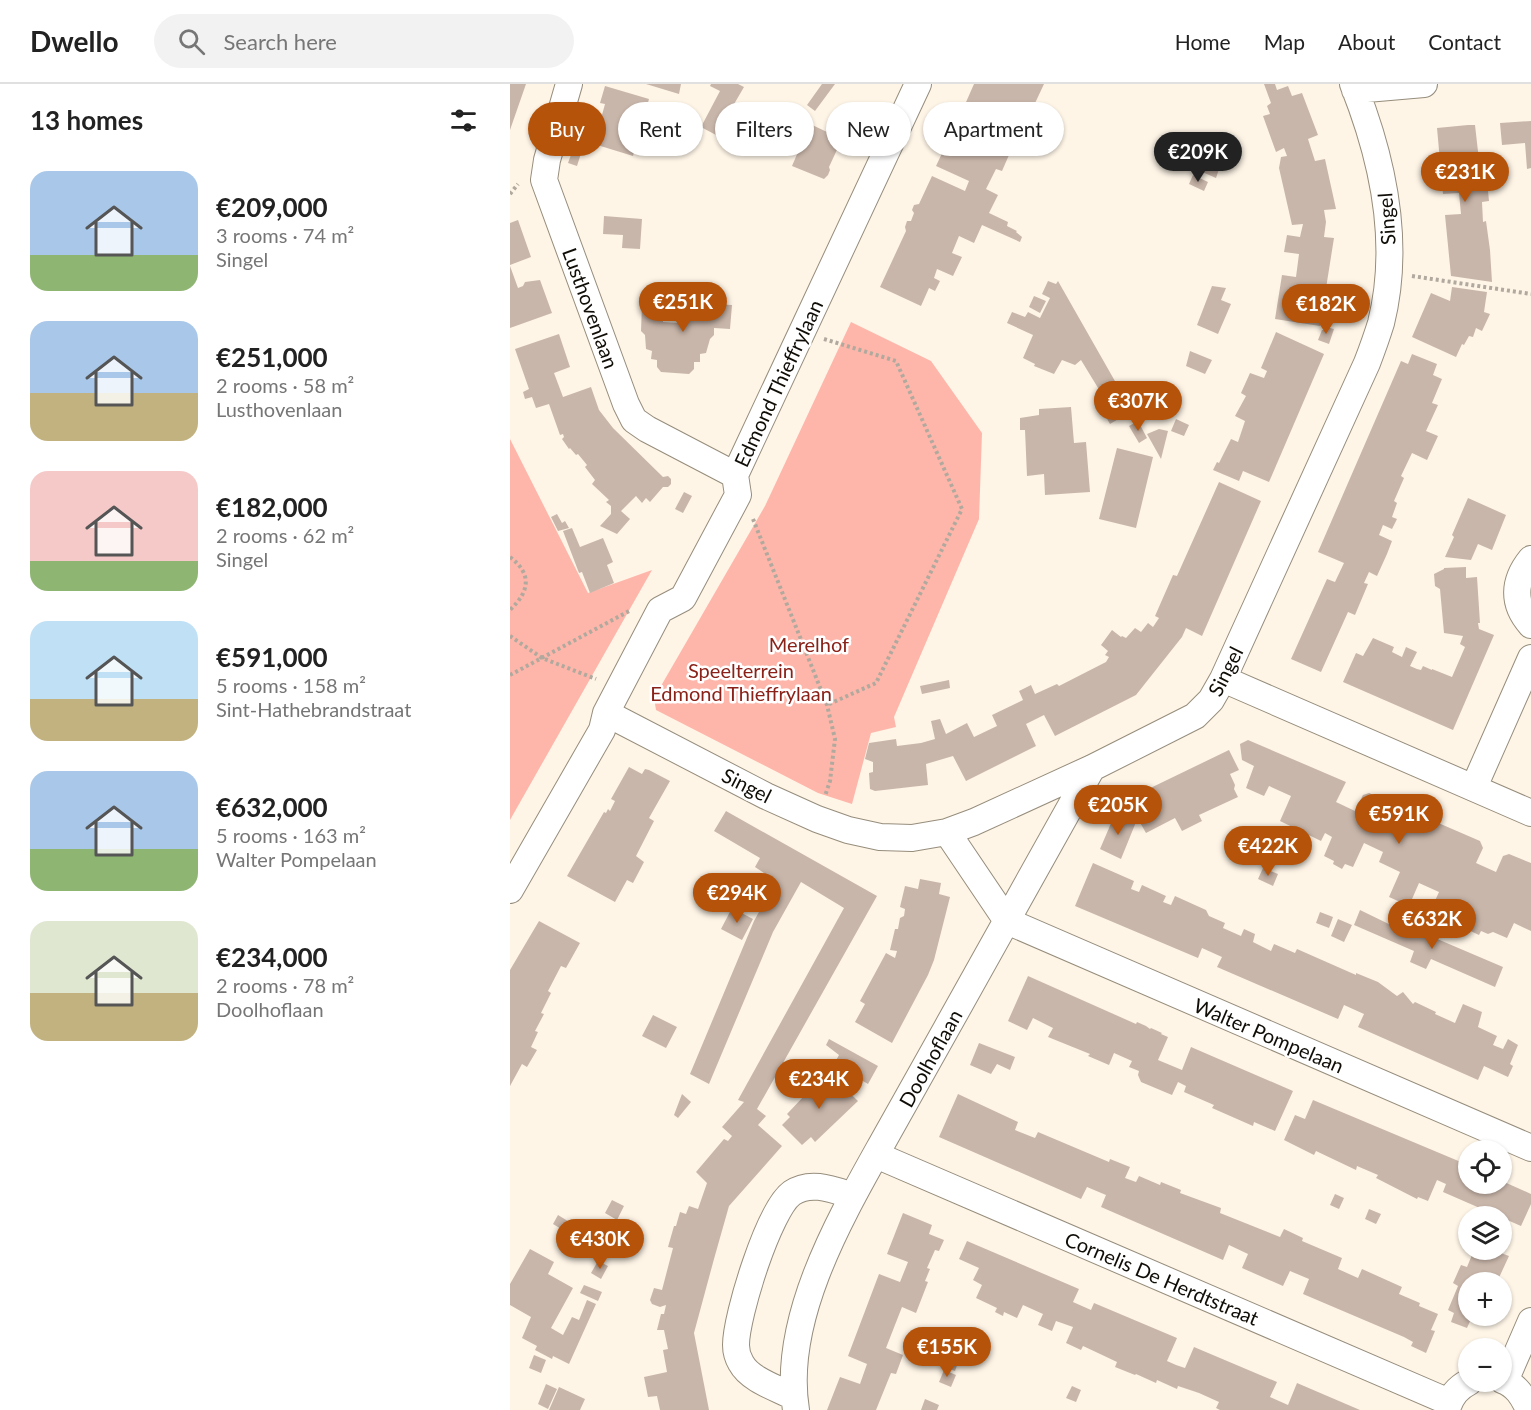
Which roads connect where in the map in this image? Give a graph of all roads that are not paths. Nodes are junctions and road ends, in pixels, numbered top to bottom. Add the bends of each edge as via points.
1 (569, 84) edge
2 (918, 84) edge
3 (1424, 84) edge
4 (1354, 87) edge
5 (735, 475) junction
6 (1531, 559) edge
7 (1531, 625) edge
8 (1531, 658) edge
9 (1223, 680) junction
10 (606, 713) junction
11 (1092, 768) junction
12 (1474, 788) junction
13 (1531, 813) edge
14 (947, 832) junction
15 (510, 890) edge
16 (1006, 921) junction
17 (1531, 1148) edge
18 (876, 1155) junction
19 (854, 1196) junction
20 (1531, 1321) edge
21 (1512, 1361) edge
22 (1512, 1386) edge
23 (1458, 1390) edge
24 (795, 1403) edge
25 (1448, 1406) edge
26 (1529, 1410) edge

1 - 5 street, Lusthovenlaan via 544,180 626,404 634,420 647,429
2 - 5 street, Edmond Thieffrylaan
3 - 4 street
4 - 9 street, Singel via 1380,166 1388,206 1388,272 1381,323 1368,363
5 - 10 street, Edmond Thieffrylaan via 738,495 683,598 660,610
6 - 7 street via 1518,580 1516,593 1518,605
8 - 12 street
9 - 11 street, Singel via 1195,716
9 - 12 street
10 - 14 street, Singel via 766,796 848,830 912,838
10 - 15 street via 602,730
11 - 14 street, Singel
11 - 16 street, Doolhoflaan
12 - 13 street
14 - 16 street
16 - 17 street, Walter Pompelaan
16 - 18 street, Doolhoflaan
18 - 19 street, Doolhoflaan
18 - 25 street, Cornelis De Herdtstraat
19 - 24 street, Doolhoflaan via 832,1240 803,1317 794,1360
19 - 24 street, Doolhoflaan via 806,1186 791,1194 779,1208 753,1272 738,1328 736,1347 740,1363 750,1374
20 - 21 street
22 - 26 street
23 - 25 street

